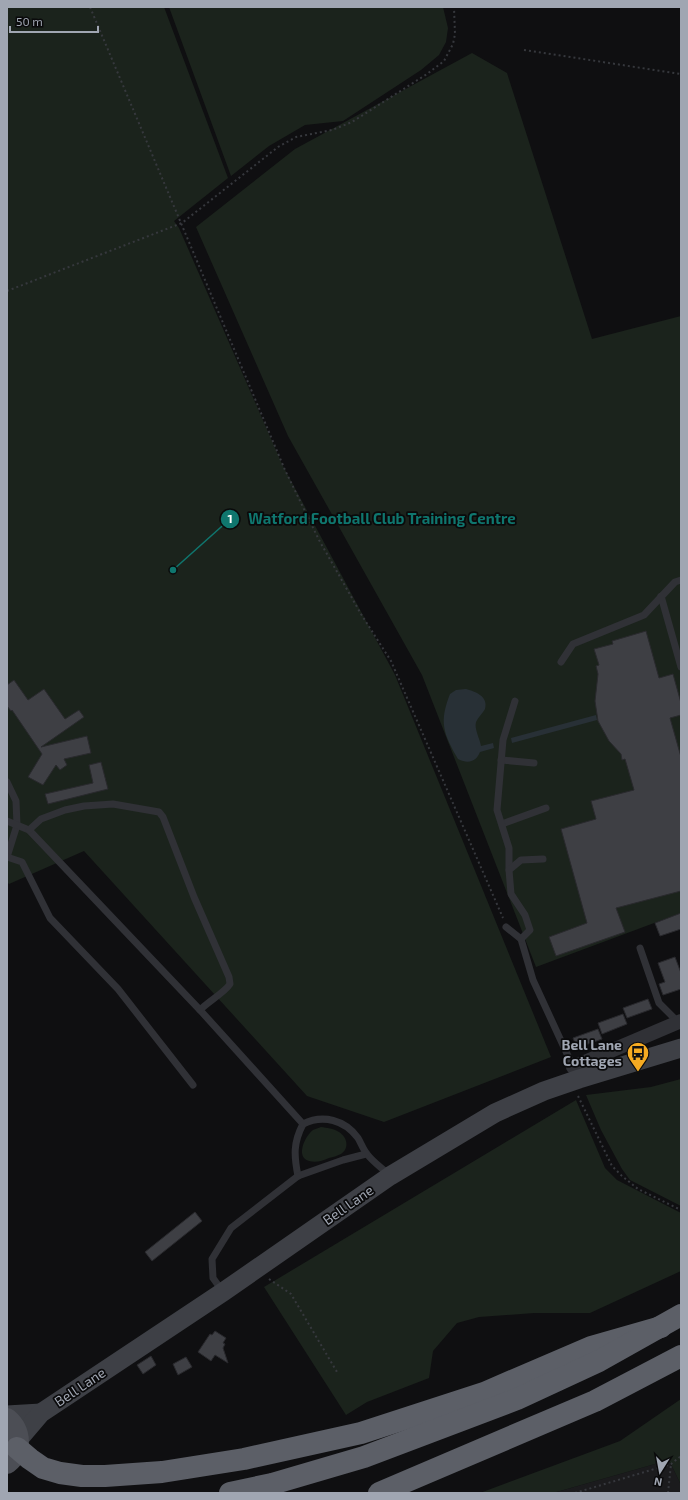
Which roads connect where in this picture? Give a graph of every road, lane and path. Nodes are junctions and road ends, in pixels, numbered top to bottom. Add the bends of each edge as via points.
1 (90, 7) edge
2 (454, 7) edge
3 (524, 50) dead end
4 (681, 74) edge
5 (182, 223) junction
6 (7, 291) edge
7 (681, 580) edge
8 (661, 596) junction
9 (561, 662) dead end
10 (681, 667) edge
11 (515, 700) dead end
12 (501, 760) junction
13 (534, 763) dead end
14 (7, 782) edge
15 (546, 808) dead end
16 (7, 821) edge
17 (502, 824) junction
18 (17, 825) junction
19 (29, 830) junction
20 (7, 857) edge
21 (544, 859) dead end
22 (509, 870) junction
23 (506, 927) joint
24 (521, 939) junction
25 (640, 948) dead end
26 (200, 1010) junction
27 (680, 1021) edge
28 (681, 1048) edge
29 (577, 1080) junction
30 (193, 1085) dead end
31 (303, 1124) junction
32 (366, 1154) junction
33 (298, 1176) junction
34 (390, 1176) junction
35 (681, 1210) edge
36 (255, 1269) junction
37 (223, 1292) junction
38 (681, 1315) edge
39 (662, 1327) junction
40 (681, 1356) edge
41 (337, 1372) dead end
42 (41, 1413) junction
43 (7, 1415) edge
44 (7, 1419) edge
45 (14, 1450) edge
46 (681, 1456) edge
47 (670, 1464) junction
48 (230, 1493) edge
49 (378, 1493) edge
50 (575, 1493) edge
51 (668, 1493) edge

1 - 5 path
2 - 5 path via 453,44 444,61 352,122 332,130 296,137 278,147
3 - 4 path
5 - 6 path
5 - 23 path via 285,470 319,540 391,661
7 - 8 lane via 675,582
8 - 9 lane via 644,615 573,644
8 - 10 lane
11 - 12 lane via 503,740
12 - 13 lane
12 - 17 lane via 497,810
14 - 18 lane via 16,801
15 - 17 lane
16 - 18 lane
17 - 22 lane via 509,848
18 - 19 lane
18 - 20 lane
19 - 26 lane
19 - 26 lane via 41,819 84,806 113,804 159,812 230,984
20 - 30 lane via 22,862 50,918 118,989
21 - 22 lane via 520,860
22 - 24 lane via 511,894 525,915 530,930
23 - 24 lane
24 - 29 lane via 533,980
25 - 27 lane via 660,1003
26 - 31 lane
27 - 29 street
28 - 29 main road, Bell Lane
29 - 34 main road, Bell Lane via 544,1091 495,1113
29 - 35 path via 612,1166 638,1189
31 - 32 lane via 320,1119 341,1123 349,1127 359,1139
31 - 33 lane via 297,1136 295,1158
32 - 33 lane
32 - 34 lane
33 - 37 lane via 231,1228 212,1259 214,1278
34 - 36 main road, Bell Lane
36 - 37 main road, Bell Lane
36 - 41 path via 291,1294
37 - 42 main road, Bell Lane
38 - 39 highway
39 - 45 highway via 592,1347 484,1392 361,1433 244,1460 162,1472 82,1476 43,1468
39 - 48 highway via 599,1361 510,1402 364,1457 272,1484
40 - 49 highway via 595,1401
42 - 43 main road, Bell Lane
42 - 45 main road, Bell Lane
44 - 45 main road via 17,1432
46 - 47 path
47 - 50 path
47 - 51 path

